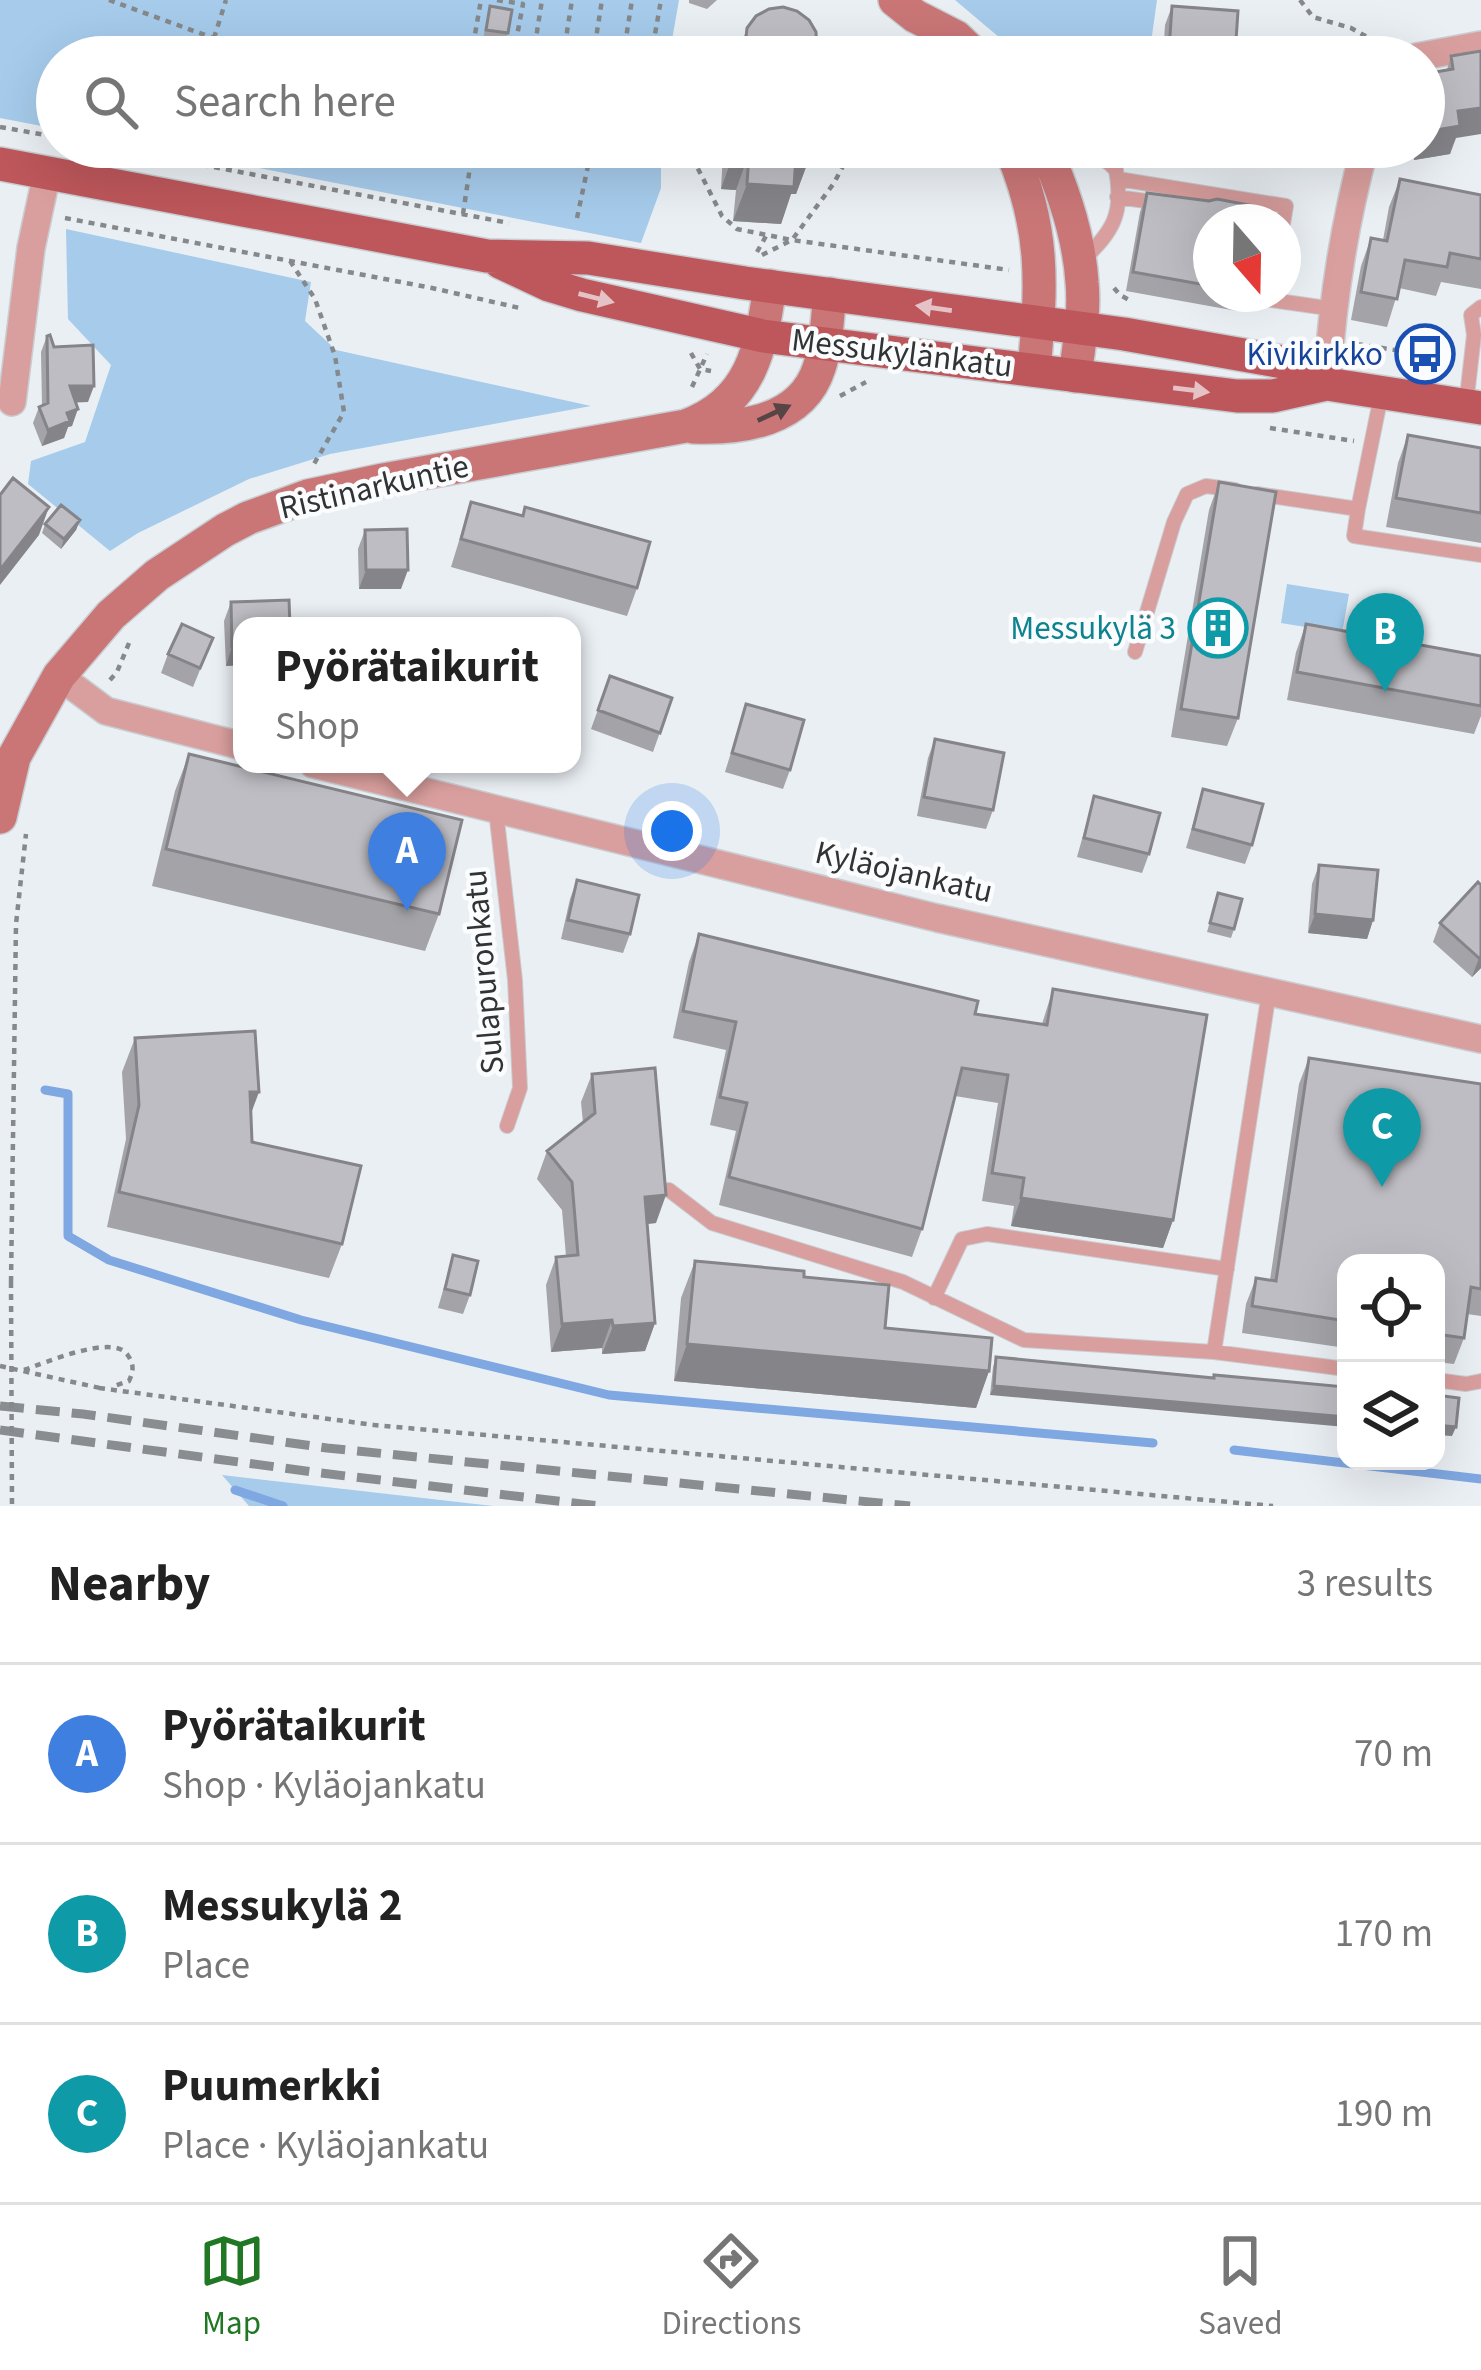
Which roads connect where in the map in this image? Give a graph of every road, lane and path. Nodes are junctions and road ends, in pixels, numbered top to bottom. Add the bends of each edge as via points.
1 (110, 0) edge
2 (226, 0) edge
3 (481, 0) edge
4 (496, 0) edge
5 (542, 0) edge
6 (572, 0) edge
7 (602, 0) edge
8 (632, 0) edge
9 (661, 0) edge
10 (1300, 0) edge
11 (514, 2) edge
12 (905, 8) edge
13 (209, 36) edge
14 (215, 36) edge
15 (475, 36) edge
16 (517, 36) edge
17 (536, 36) edge
18 (566, 36) edge
19 (596, 36) edge
20 (626, 36) edge
21 (655, 36) edge
22 (927, 36) edge
23 (954, 36) edge
24 (1365, 36) edge
25 (1481, 45) edge
26 (1445, 52) edge
27 (0, 127) edge
28 (36, 133) edge
29 (0, 164) edge
30 (219, 168) edge
31 (470, 168) edge
32 (588, 168) edge
33 (698, 168) edge
34 (842, 168) edge
35 (1025, 168) edge
36 (1034, 168) edge
37 (1113, 168) edge
38 (1359, 168) edge
39 (47, 173) junction
40 (1118, 179) junction
41 (1117, 196) junction
42 (1274, 204) edge
43 (1184, 206) edge
44 (463, 214) junction
45 (577, 218) dead end
46 (523, 226) dead end
47 (766, 236) junction
48 (792, 240) junction
49 (487, 256) junction
50 (290, 261) dead end
51 (762, 272) junction
52 (1081, 273) junction
53 (1039, 275) junction
54 (830, 294) junction
55 (1301, 304) edge
56 (1151, 305) dead end
57 (1481, 308) edge
58 (1334, 309) junction
59 (1038, 322) junction
60 (1081, 328) junction
61 (763, 336) junction
62 (1330, 339) junction
63 (824, 344) junction
64 (1471, 363) junction
65 (1034, 370) junction
66 (1075, 376) junction
67 (1327, 384) junction
68 (1382, 392) junction
69 (843, 397) dead end
70 (12, 402) dead end
71 (830, 406) dead end
72 (1473, 407) edge
73 (686, 426) junction
74 (311, 471) dead end
75 (1358, 509) junction
76 (1481, 555) edge
77 (128, 644) dead end
78 (1135, 652) dead end
79 (117, 672) dead end
80 (59, 676) junction
81 (233, 744) edge
82 (348, 773) edge
83 (496, 811) junction
84 (13, 824) edge
85 (1269, 992) junction
86 (1481, 1039) edge
87 (507, 1126) dead end
88 (669, 1190) edge
89 (1226, 1269) junction
90 (934, 1298) junction
91 (1214, 1352) junction
92 (0, 1366) edge
93 (1337, 1368) edge
94 (24, 1370) junction
95 (1445, 1381) edge
96 (1481, 1381) edge
97 (100, 1388) junction
98 (12, 1506) edge
99 (1274, 1506) edge

1 - 13 path
2 - 14 path
3 - 15 path
4 - 11 path
5 - 17 path
6 - 18 path
7 - 19 path
8 - 20 path
9 - 21 path
10 - 24 path via 1313,17
11 - 16 path via 523,4
12 - 22 main road
12 - 23 main road
25 - 26 street
27 - 28 path
29 - 39 main road, Messukylänkatu
30 - 44 path
31 - 44 path
32 - 45 path
33 - 47 path via 722,216
34 - 48 path
35 - 53 main road
36 - 52 main road via 1065,200
37 - 40 lane
38 - 58 street
39 - 49 main road, Messukylänkatu
39 - 70 street
40 - 41 lane
40 - 42 lane
41 - 43 lane
41 - 52 lane via 1113,227
44 - 46 path
47 - 48 path
47 - 51 path
48 - 51 path
48 - 53 path
49 - 51 main road, Messukylänkatu
49 -> 61 main road, Messukylänkatu via 581,295
50 - 74 path via 315,299 344,412
51 - 54 main road, Messukylänkatu
51 - 61 main road, Ristinarkuntie
52 - 56 path
52 - 60 main road
53 - 59 main road
59 -> 54 main road, Messukylänkatu
54 - 63 main road, Ristinarkuntie
55 - 58 lane
57 - 64 lane via 1472,315
58 - 62 street
59 - 60 main road, Messukylänkatu
59 - 65 main road
60 - 66 main road
60 - 67 main road, Messukylänkatu via 1283,362
61 - 63 main road, Messukylänkatu
61 - 73 main road, Ristinarkuntie via 730,401
62 - 64 path
62 - 67 street
63 - 65 main road, Messukylänkatu
73 -> 63 main road, Ristinarkuntie via 724,428 776,416 808,391
64 - 72 lane
65 - 66 main road, Messukylänkatu
66 -> 67 main road, Messukylänkatu via 1237,396
67 - 68 main road, Messukylänkatu
68 - 72 main road, Messukylänkatu
68 - 75 lane
69 - 71 path
73 - 80 main road, Ristinarkuntie via 383,480 248,518 157,575
75 - 76 lane via 1354,536
75 - 78 lane via 1206,486 1187,494
77 - 79 path
80 - 81 street via 106,712
80 - 84 main road, Ristinarkuntie via 14,757
82 - 83 street, Kyläojankatu
83 - 85 street, Kyläojankatu
83 - 87 lane, Sulapuronkatu via 520,1088
84 - 98 path, bridge
85 - 86 street, Kyläojankatu
85 - 89 lane
88 - 90 lane via 712,1223
89 - 90 lane via 987,1234 962,1239
89 - 91 lane
90 - 91 lane via 1024,1340
91 - 93 lane
92 - 94 path
94 - 97 path
94 - 97 path via 93,1348 121,1348 134,1371 129,1381
95 - 96 lane
97 - 99 path via 374,1425

